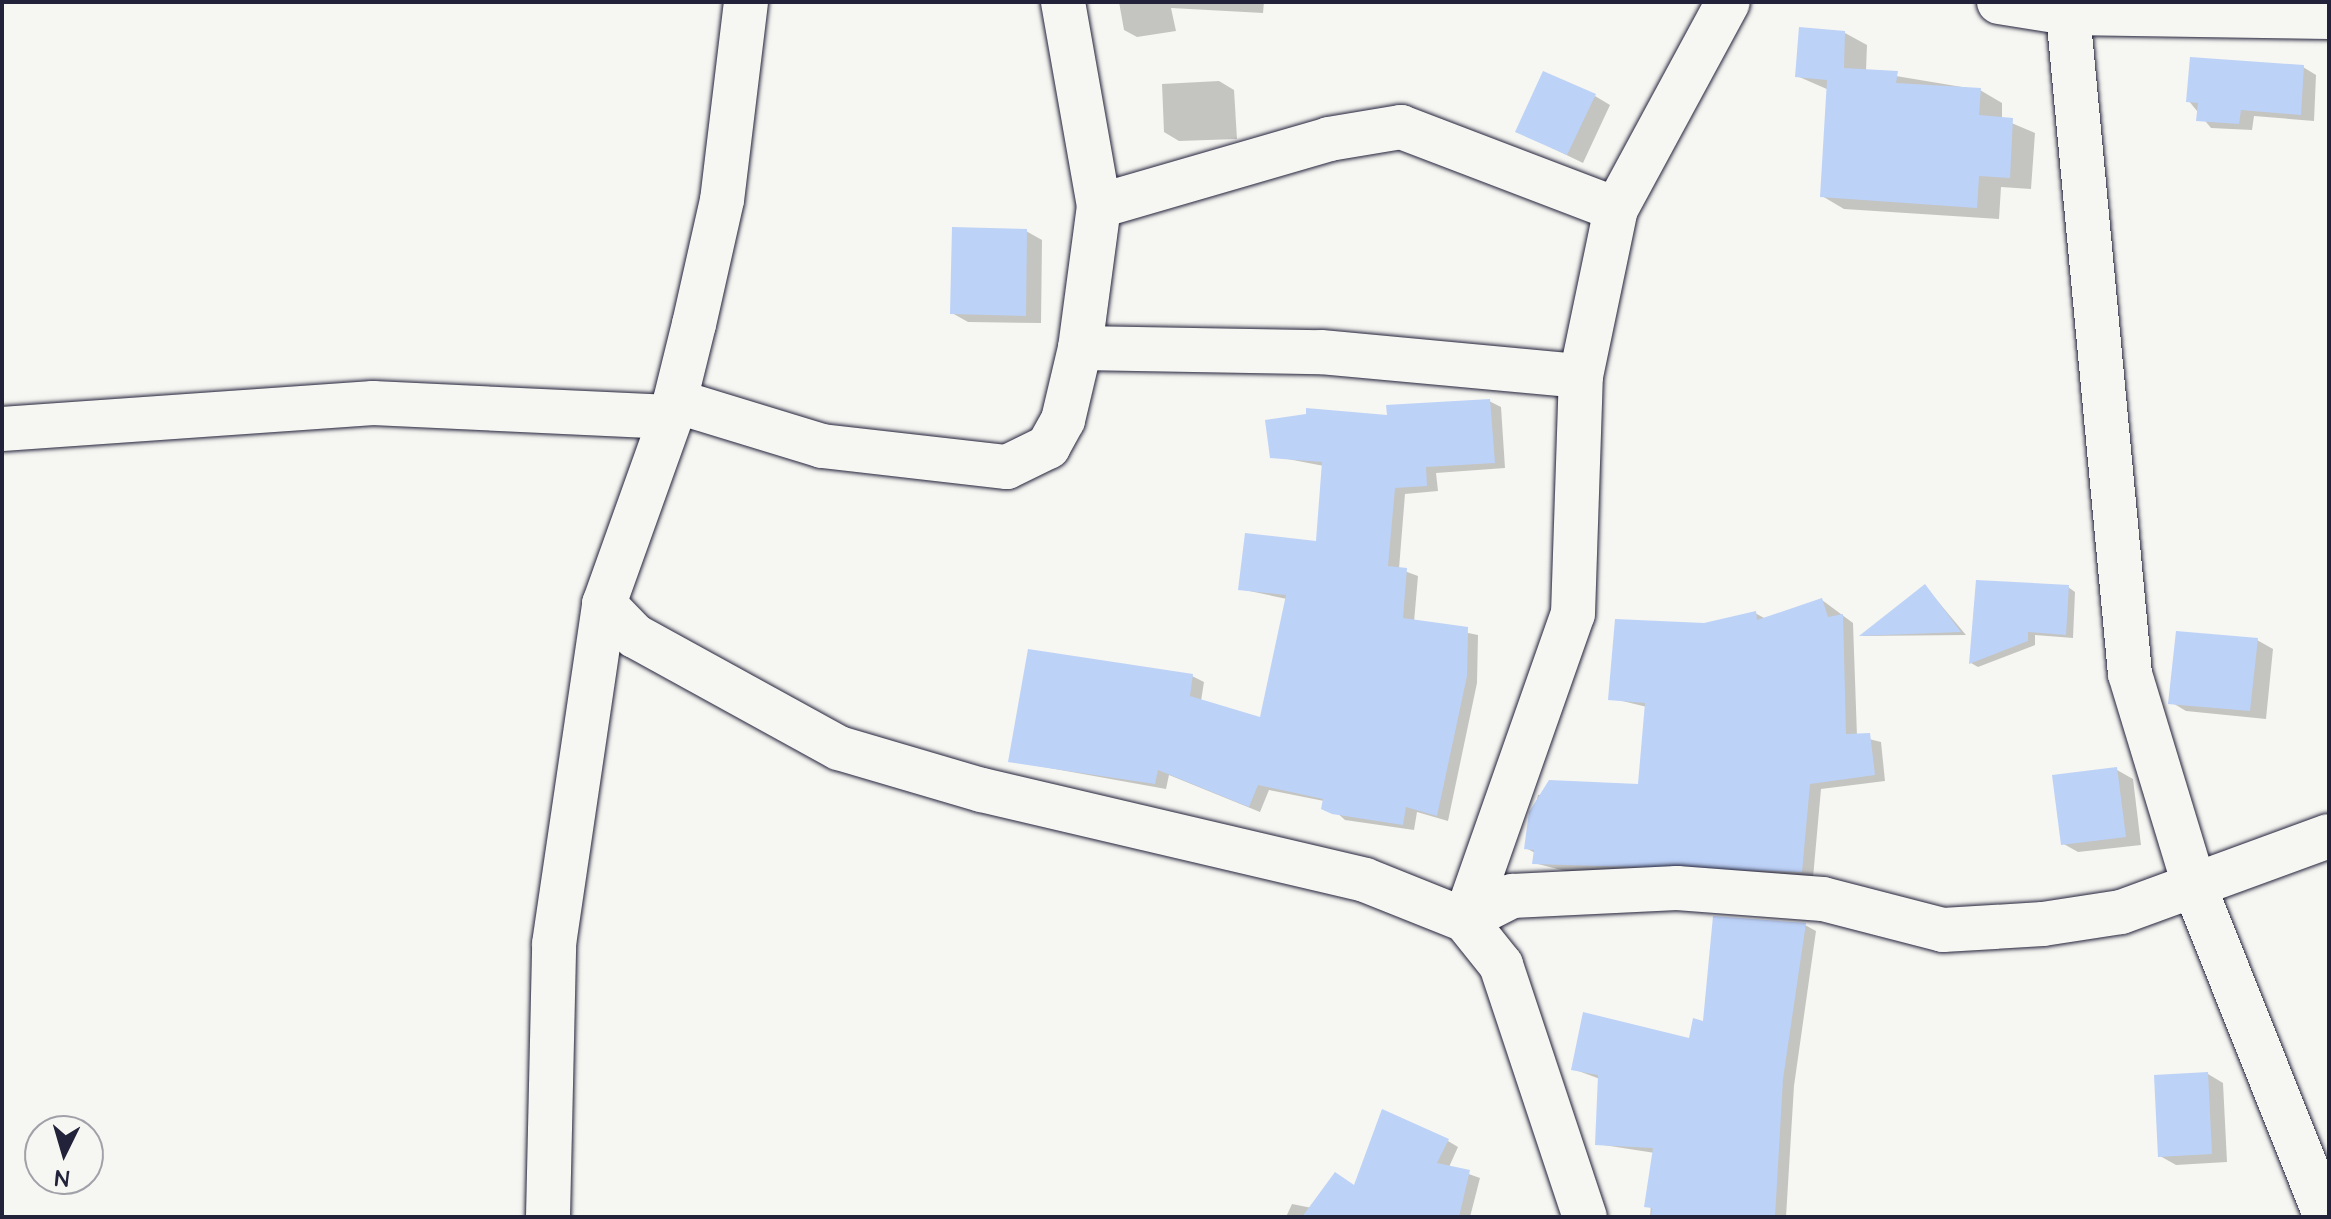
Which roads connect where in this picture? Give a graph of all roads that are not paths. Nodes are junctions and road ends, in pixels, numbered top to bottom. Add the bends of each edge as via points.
1 (746, 2) edge
2 (1063, 2) edge
3 (1728, 2) edge
4 (1999, 2) edge
5 (2068, 13) junction
6 (2329, 17) edge
7 (1099, 206) junction
8 (1616, 209) junction
9 (1080, 348) junction
10 (1581, 376) junction
11 (673, 409) junction
12 (2, 429) edge
13 (604, 604) junction
14 (2329, 836) edge
15 (2195, 888) junction
16 (1465, 920) junction
17 (548, 1217) edge
18 (1585, 1217) edge
19 (2326, 1217) edge

1 - 11 street via 722,200
2 - 7 street
3 - 8 street
4 - 5 street
5 - 6 street
5 - 15 street via 2130,674
7 - 8 street via 1329,139 1401,127
7 - 9 street
8 - 10 street
9 - 10 street via 1321,352
9 - 11 street via 1063,420 1048,447 1007,467 822,446
10 - 16 street via 1573,614
11 - 12 street via 373,403
11 - 13 street
13 - 16 street via 635,636 839,748 1103,821 1365,880
13 - 17 street via 554,944
14 - 15 street
15 - 16 street via 2121,912 1943,930 1823,899 1677,888 1512,896
15 - 19 street
16 - 18 street via 1501,965

